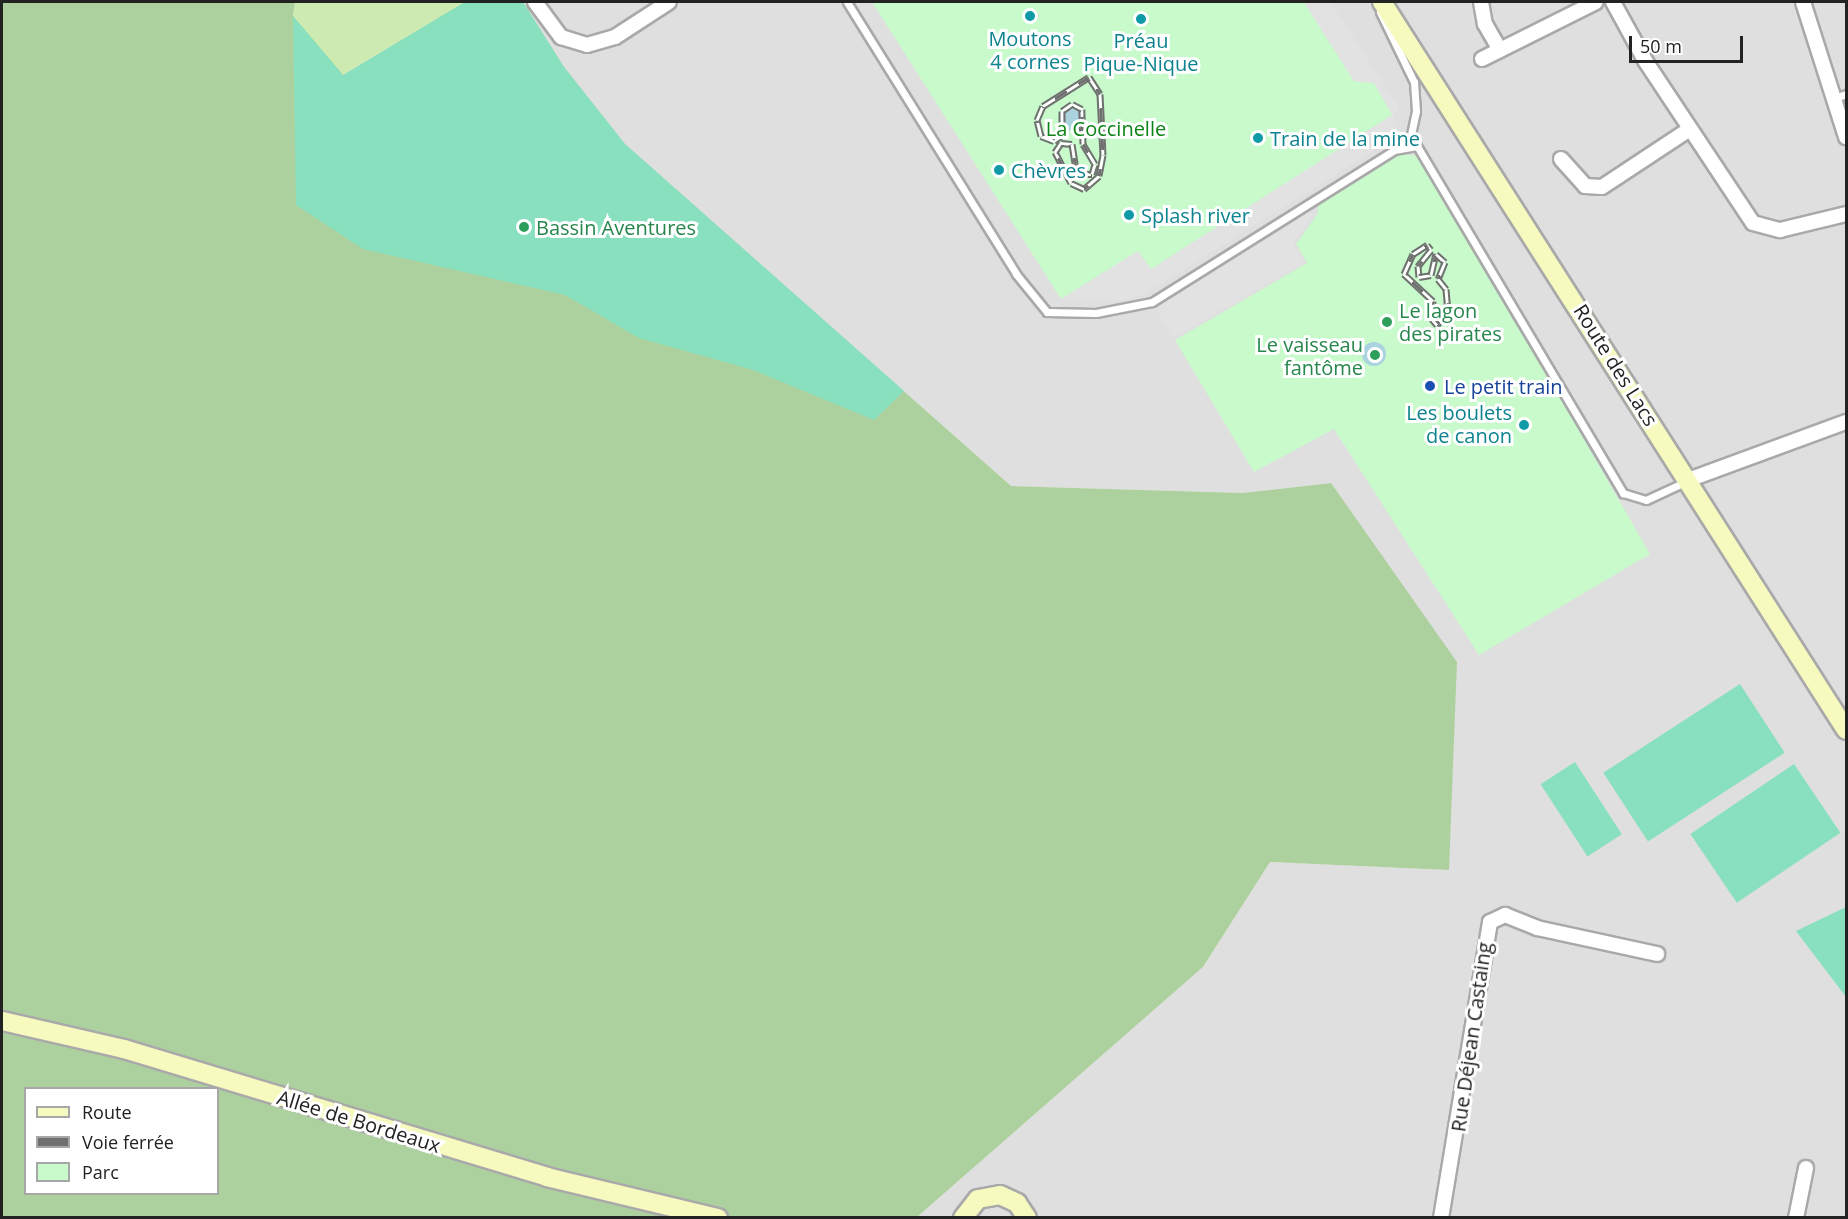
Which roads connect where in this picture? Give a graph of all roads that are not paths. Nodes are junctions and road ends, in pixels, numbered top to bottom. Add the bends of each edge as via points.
1 (535, 2) edge
2 (669, 2) edge
3 (847, 2) edge
4 (1376, 2) edge
5 (1382, 2) edge
6 (1481, 2) edge
7 (1596, 2) edge
8 (1613, 2) edge
9 (1803, 2) edge
10 (1500, 50) junction
11 (1482, 59) dead end
12 (1840, 96) edge
13 (1690, 129) junction
14 (1846, 138) edge
15 (1409, 145) junction
16 (1561, 159) dead end
17 (1846, 214) edge
18 (1846, 422) edge
19 (1688, 480) junction
20 (1846, 730) edge
21 (1657, 954) dead end
22 (2, 1021) edge
23 (1806, 1168) dead end
24 (959, 1216) edge
25 (718, 1218) edge
26 (1027, 1218) edge
27 (1442, 1218) edge
28 (1796, 1218) edge

1 - 2 street via 561,37 587,45 615,36
3 - 15 lane via 1020,281 1037,304 1053,314 1122,310 1152,302
4 - 15 lane via 1414,82 1416,111
5 - 19 main road, Route des Lacs
6 - 10 street via 1485,24
7 - 10 street
8 - 13 street
9 - 12 street
10 - 11 street
12 - 14 street
13 - 16 street via 1602,187 1585,186
13 - 17 street via 1758,227 1780,230
15 - 19 lane via 1429,160 1623,493 1646,500
18 - 19 street
19 - 20 main road, Route des Lacs
21 - 27 street, Rue Déjean Castaing via 1536,928 1505,915 1490,922
22 - 25 main road, Allée de Bordeaux via 124,1049 547,1177
23 - 28 street
24 - 26 main road via 978,1199 1000,1195 1017,1203

